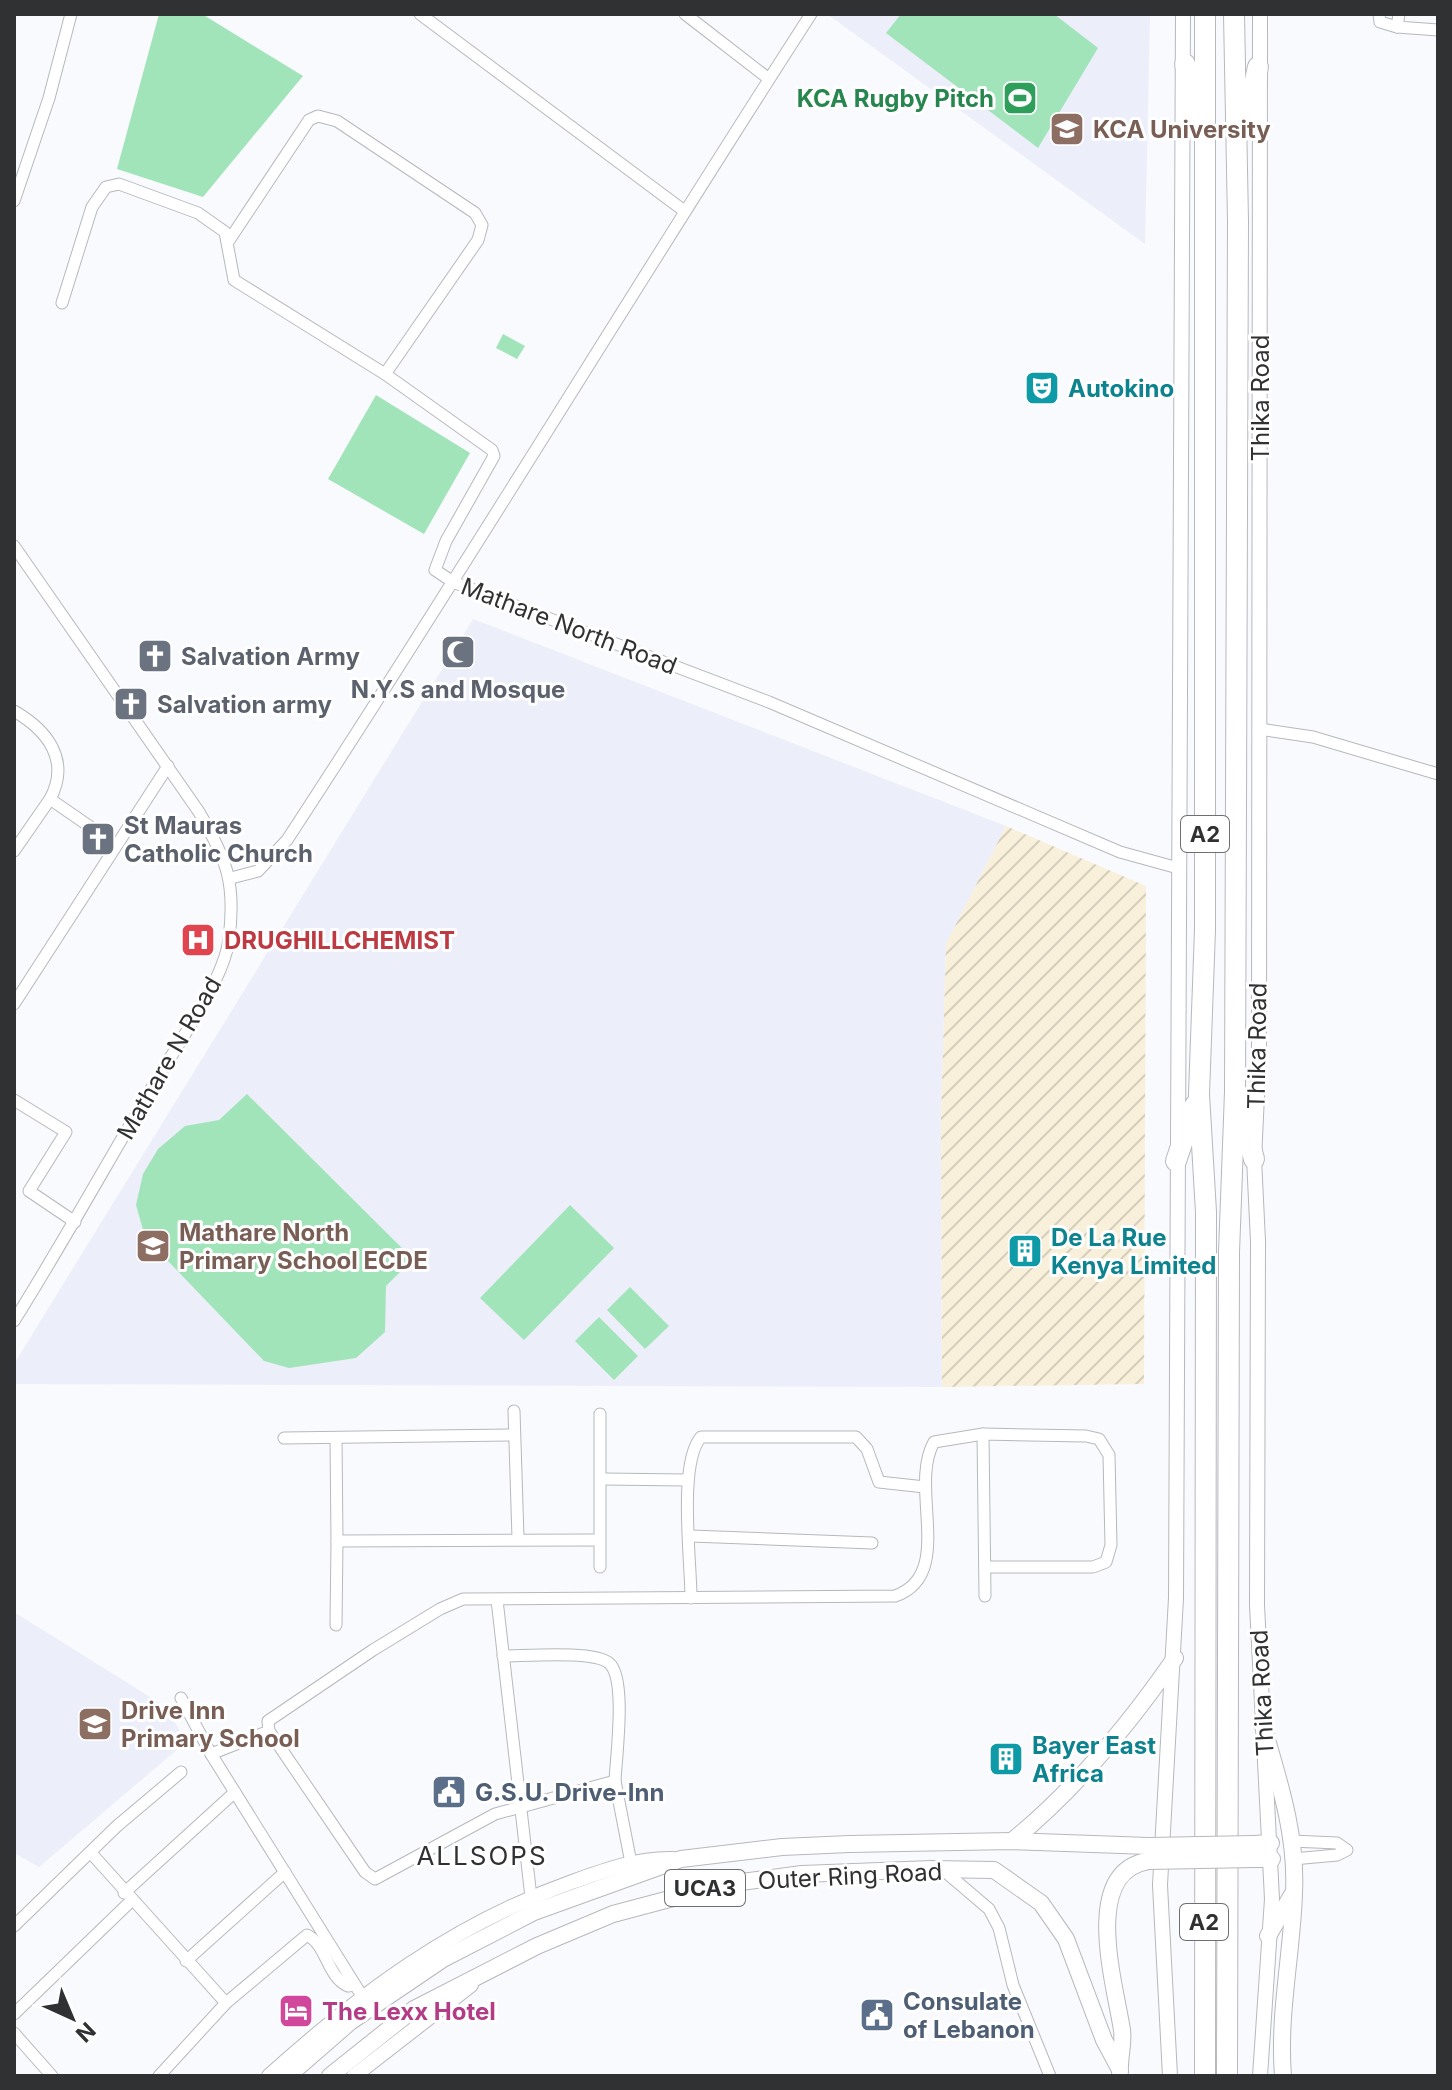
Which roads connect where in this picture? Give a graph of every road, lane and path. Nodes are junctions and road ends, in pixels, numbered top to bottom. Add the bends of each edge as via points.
1 (71, 14) edge
2 (420, 14) edge
3 (685, 14) edge
4 (811, 14) edge
5 (1183, 14) edge
6 (1205, 14) edge
7 (1260, 14) edge
8 (1379, 14) edge
9 (1399, 14) edge
10 (1234, 20) edge
11 (1397, 27) junction
12 (1438, 30) edge
13 (1185, 64) junction
14 (1258, 67) junction
15 (769, 79) junction
16 (1207, 151) junction
17 (1238, 161) junction
18 (14, 201) edge
19 (683, 210) junction
20 (228, 242) junction
21 (62, 303) dead end
22 (385, 374) junction
23 (14, 546) edge
24 (453, 582) junction
25 (14, 711) edge
26 (1259, 729) junction
27 (168, 766) junction
28 (1438, 774) edge
29 (50, 799) junction
30 (115, 844) junction
31 (14, 851) edge
32 (1178, 868) junction
33 (231, 878) junction
34 (14, 1004) edge
35 (1235, 1092) junction
36 (1199, 1094) junction
37 (14, 1100) edge
38 (1254, 1159) junction
39 (1176, 1161) junction
40 (75, 1222) junction
41 (14, 1321) edge
42 (514, 1411) dead end
43 (600, 1414) dead end
44 (983, 1434) junction
45 (514, 1435) junction
46 (284, 1438) dead end
47 (336, 1438) junction
48 (603, 1479) junction
49 (687, 1480) junction
50 (925, 1487) junction
51 (691, 1536) junction
52 (518, 1538) junction
53 (599, 1540) junction
54 (337, 1541) junction
55 (872, 1543) dead end
56 (600, 1567) dead end
57 (985, 1567) junction
58 (985, 1596) dead end
59 (691, 1598) junction
60 (497, 1600) junction
61 (336, 1625) dead end
62 (503, 1656) junction
63 (1175, 1658) junction
64 (181, 1698) dead end
65 (1263, 1726) junction
66 (269, 1731) junction
67 (211, 1754) junction
68 (181, 1772) dead end
69 (615, 1781) junction
70 (235, 1792) junction
71 (519, 1807) junction
72 (1012, 1841) junction
73 (1292, 1841) junction
74 (1263, 1851) junction
75 (91, 1853) junction
76 (1149, 1854) junction
77 (681, 1859) junction
78 (1293, 1859) junction
79 (631, 1863) junction
80 (942, 1869) junction
81 (285, 1872) junction
82 (1294, 1890) junction
83 (128, 1897) junction
84 (531, 1897) junction
85 (14, 1926) edge
86 (1268, 1936) junction
87 (186, 1961) junction
88 (484, 1975) junction
89 (358, 1990) junction
90 (226, 2003) junction
91 (14, 2014) edge
92 (14, 2033) edge
93 (1120, 2072) edge
94 (52, 2076) edge
95 (159, 2076) edge
96 (269, 2076) edge
97 (288, 2076) edge
98 (330, 2076) edge
99 (354, 2076) edge
100 (1050, 2076) edge
101 (1170, 2076) edge
102 (1205, 2076) edge
103 (1227, 2076) edge
104 (1260, 2076) edge
105 (1283, 2076) edge

1 - 18 street
2 - 19 street
3 - 15 street
4 - 15 street
5 - 13 main road
6 - 16 highway, A2
7 - 14 main road, Thika Road
8 - 11 street via 1380,22
9 - 11 street
10 - 17 highway, Thika Road / A2
11 - 12 street
13 - 16 highway
13 - 32 main road
14 - 17 highway
14 - 26 main road, Thika Road
15 - 19 street
16 - 36 highway, A2 via 1205,930
17 - 35 highway, Thika Road / A2
19 - 24 street
20 - 21 street via 225,232 198,213 119,184 106,187 92,207
20 - 22 street, Mathare North Road via 234,280
20 - 22 street via 309,120 318,116 337,121 475,213 482,225 478,240
22 - 24 street, Mathare North Road via 494,456 435,564 435,570
23 - 27 street, Mathare N Road
24 - 32 street, Mathare North Road via 769,702 1120,852
24 - 33 street via 283,846 258,871
25 - 29 street via 38,727 55,751 58,775
26 - 28 street via 1313,737
26 - 38 main road, Thika Road
27 - 30 street
27 - 33 street, Mathare N Road via 216,841
29 - 30 street
29 - 31 street
30 - 34 street
32 - 39 main road
33 - 40 street, Mathare N Road via 224,960
35 - 38 highway
35 - 103 highway, Thika Road / A2 via 1229,1252
36 - 39 highway
36 - 102 highway, A2 via 1206,1212
37 - 40 street via 66,1132 29,1191
38 - 65 main road, Thika Road via 1257,1605
39 - 63 main road
40 - 41 street, Mathare N Road
42 - 45 street
43 - 48 street
44 - 50 street via 934,1442
44 - 57 street
44 - 57 street via 1099,1439 1109,1455 1111,1545 1102,1566
45 - 47 street
45 - 52 street
46 - 47 street
47 - 54 street
48 - 49 street
48 - 53 street
49 - 50 street via 692,1449 701,1437 847,1436 865,1445 879,1482
49 - 51 street
50 - 59 street via 926,1569 905,1592
51 - 55 street
51 - 59 street
52 - 53 street
52 - 54 street
53 - 56 street
54 - 61 street
57 - 58 street
59 - 60 street
60 - 62 street
60 - 66 street via 463,1599 440,1609 274,1716 267,1724
62 - 69 street via 590,1657 609,1663 619,1689
62 - 71 street
63 - 72 main road via 1068,1793
63 - 101 main road via 1160,1885
64 - 67 street
65 - 73 main road
65 - 74 main road, Thika Road
66 - 67 street
66 - 71 street via 365,1872 375,1879 472,1825
67 - 70 street
68 - 75 street
69 - 71 street
69 - 79 street
70 - 81 street
70 - 83 street
71 - 84 street
72 - 76 main road, Outer Ring Road
72 - 77 main road, Outer Ring Road / UCA3 via 795,1846
73 - 78 main road
73 - 78 street via 1337,1843 1347,1850
74 - 76 main road, Outer Ring Road, bridge
74 - 86 main road, Thika Road
75 - 83 street
75 - 85 street
76 - 93 main road, Outer Ring Road via 1116,1880 1108,1897 1122,2033
77 - 79 main road, Outer Ring Road / UCA3
77 - 97 main road, Outer Ring Road / UCA3 via 534,1912 443,1959 350,2022
78 - 82 main road
79 - 84 main road, Outer Ring Road / UCA3
80 - 88 main road, Outer Ring Road / UCA3 via 802,1874 687,1891 601,1918
80 - 93 main road, Outer Ring Road / UCA3 via 994,1870 1041,1903 1066,1939
80 - 100 street via 989,1909 999,1928 1005,1958
81 - 87 street
81 - 89 street
82 - 86 main road
82 - 105 main road via 1280,2040
83 - 87 street
83 - 91 street
84 - 89 main road, Outer Ring Road / UCA3
86 - 104 main road, Thika Road
87 - 90 street
88 - 98 main road, Outer Ring Road / UCA3 via 414,2009
88 - 99 main road, Outer Ring Road / UCA3
89 - 90 street via 341,1983 307,1935
89 - 96 main road, Outer Ring Road / UCA3
90 - 95 street
92 - 94 street

